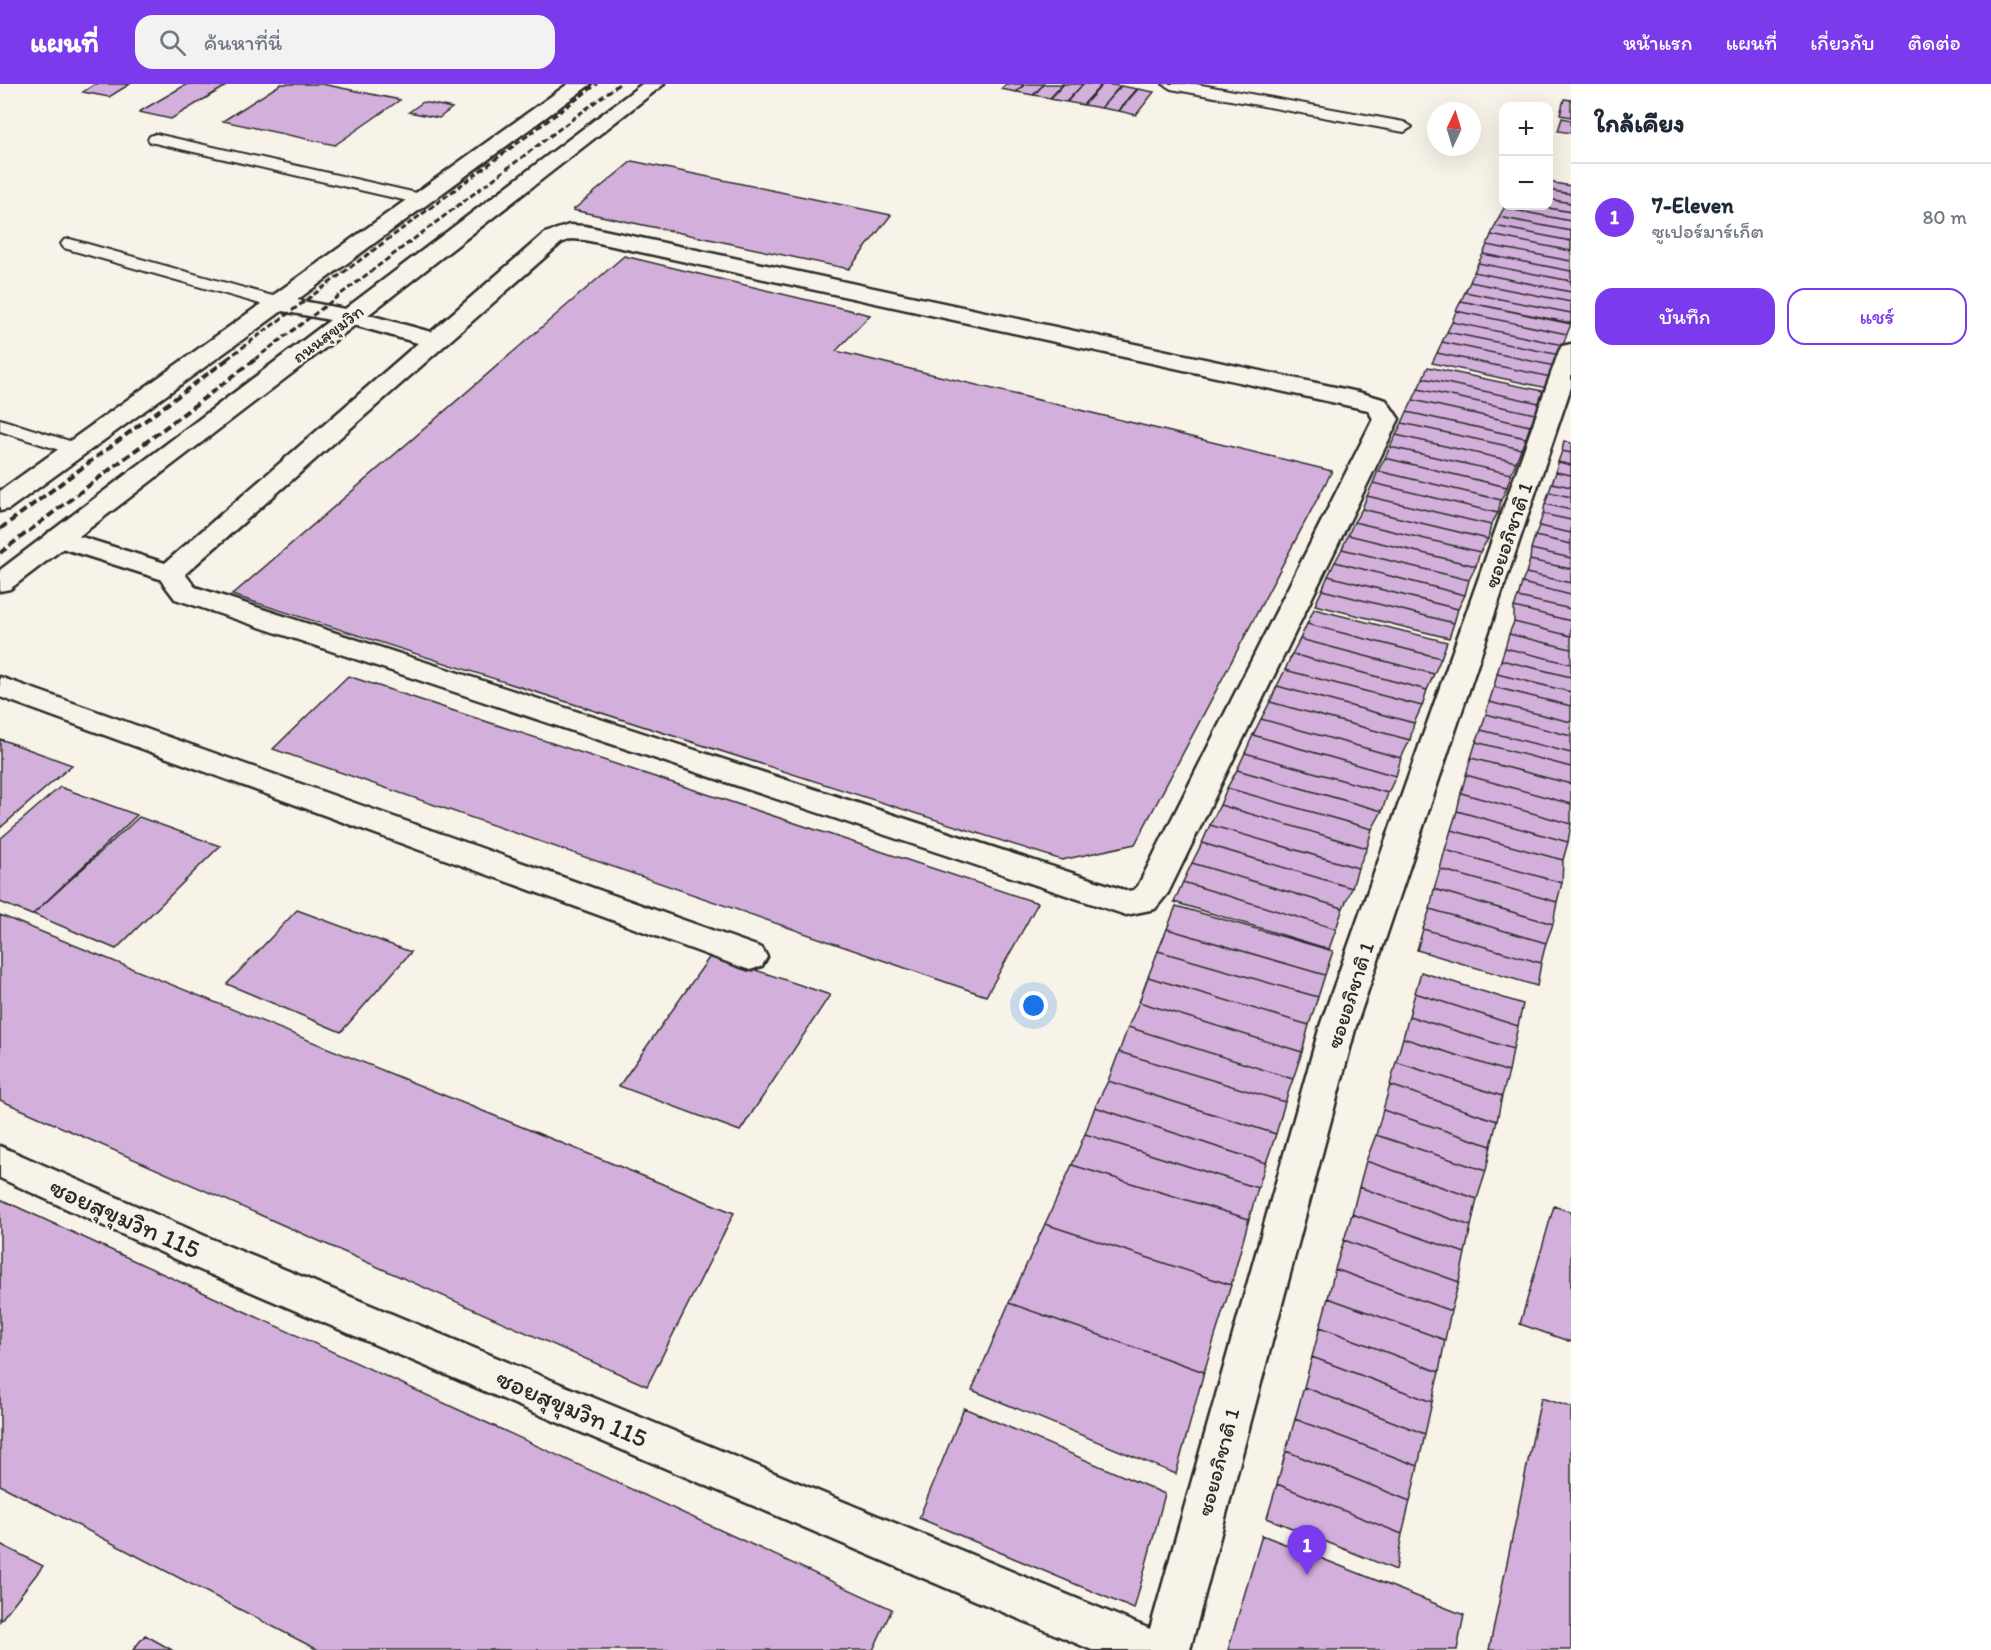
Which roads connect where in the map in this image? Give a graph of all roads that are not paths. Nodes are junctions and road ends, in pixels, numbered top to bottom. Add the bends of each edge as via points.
1 (581, 84) edge
2 (654, 84) edge
3 (1171, 84) edge
4 (1404, 127) dead end
5 (156, 139) dead end
6 (421, 199) junction
7 (70, 244) dead end
8 (278, 303) junction
9 (351, 317) junction
10 (436, 340) junction
11 (1571, 351) edge
12 (0, 425) edge
13 (75, 449) junction
14 (0, 503) edge
15 (59, 538) junction
16 (170, 573) junction
17 (0, 583) edge
18 (0, 686) edge
19 (750, 957) dead end
20 (0, 1161) edge
21 (1146, 1650) edge
22 (1167, 1650) edge

1 - 6 main road
2 - 9 main road, ถนนสุขุมวิท
3 - 4 lane
5 - 6 lane
6 - 8 main road
7 - 8 lane
8 - 9 main road
8 - 13 main road
9 - 10 main road
9 - 15 main road, ถนนสุขุมวิท
10 - 16 main road
10 - 16 main road via 553,238 569,232 585,233 1358,399 1377,405 1386,419 1151,893 1143,901 1126,903 185,593
11 - 22 main road, ซอยอภิชาติ 1 via 1338,1026
12 - 13 lane
13 - 14 main road
15 - 16 main road
15 - 17 main road, ถนนสุขุมวิท
18 - 19 main road
20 - 21 main road, ซอยสุขุมวิท 115 via 207,1255

